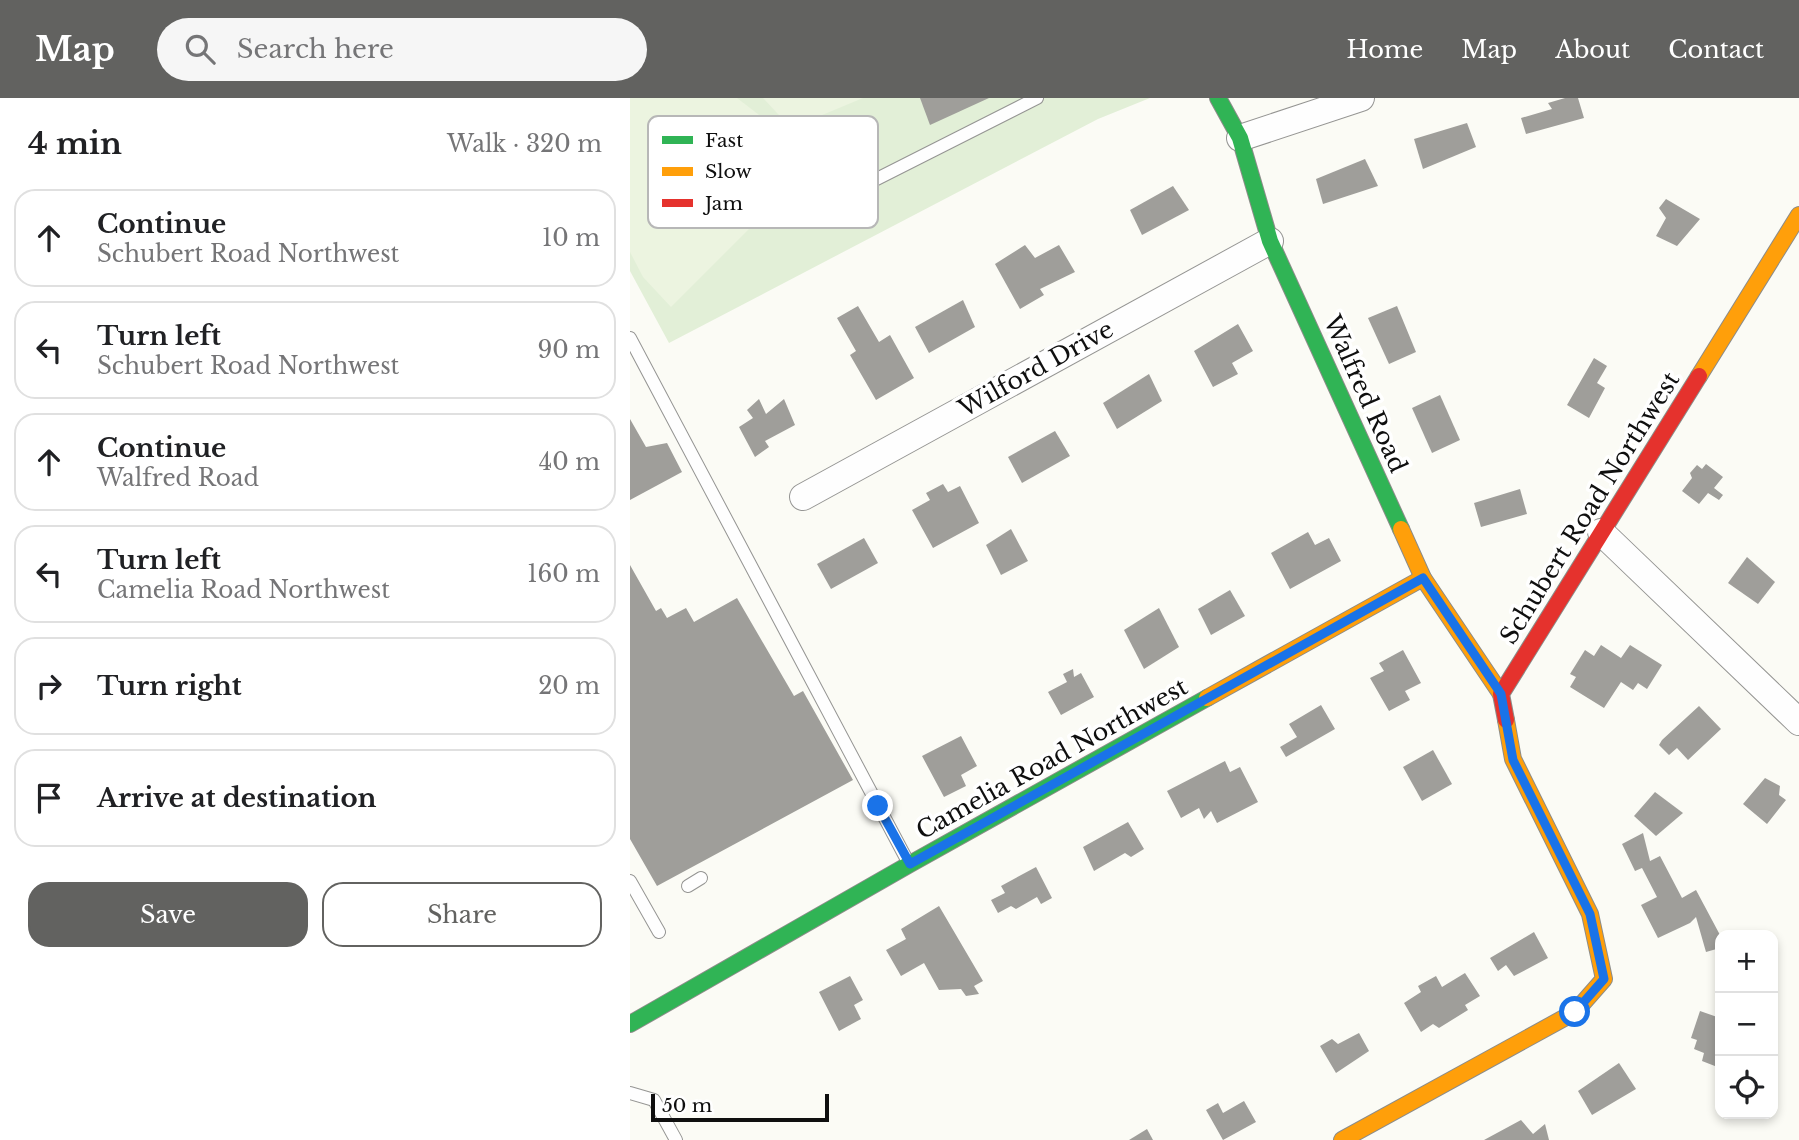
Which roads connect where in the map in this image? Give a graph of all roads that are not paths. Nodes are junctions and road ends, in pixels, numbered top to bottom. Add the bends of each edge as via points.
1 (1037, 98) edge
2 (1218, 98) edge
3 (1361, 98) edge
4 (1240, 138) junction
5 (878, 178) edge
6 (1797, 223) edge
7 (1270, 241) junction
8 (630, 338) edge
9 (803, 497) dead end
10 (1601, 532) junction
11 (1423, 578) junction
12 (1501, 694) junction
13 (1799, 722) edge
14 (910, 864) junction
15 (701, 878) dead end
16 (630, 881) edge
17 (688, 886) dead end
18 (659, 932) dead end
19 (630, 1024) edge
20 (630, 1094) edge
21 (676, 1140) edge
22 (1342, 1140) edge

1 - 5 lane
2 - 4 street, Walfred Road
3 - 4 street
4 - 7 street, Walfred Road
6 - 10 street, Schubert Road Northwest
7 - 9 street, Wilford Drive
7 - 11 street, Walfred Road
8 - 14 lane
10 - 12 street, Schubert Road Northwest
10 - 13 street
11 - 12 street, Walfred Road
11 - 14 street, Camelia Road Northwest
12 - 22 street via 1513,760 1590,914 1604,979 1575,1012
14 - 19 street, Camelia Road Northwest
15 - 17 lane
16 - 18 lane
20 - 21 lane via 654,1100

